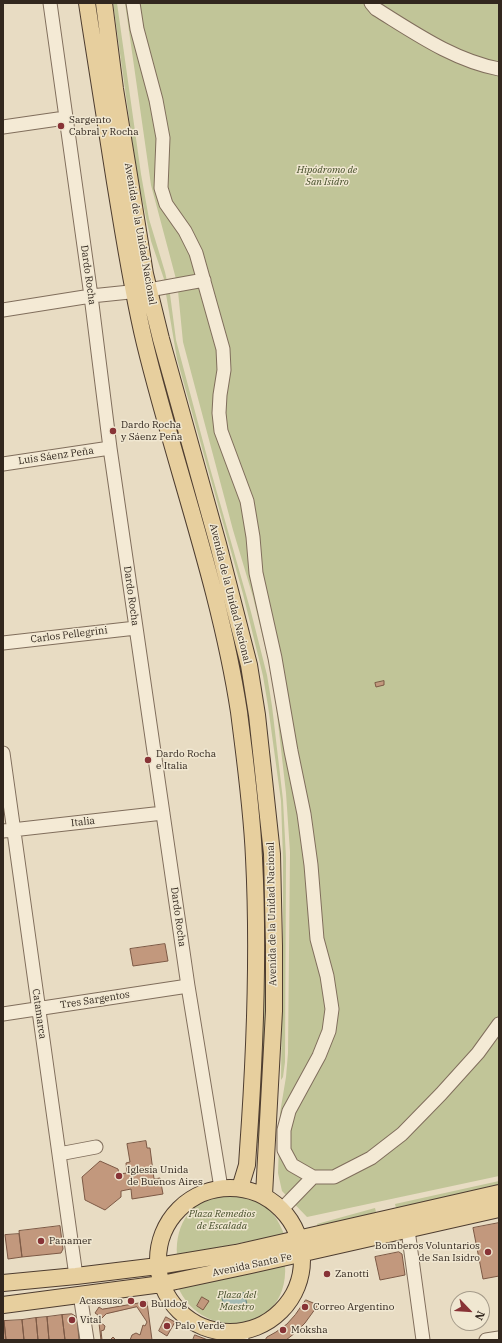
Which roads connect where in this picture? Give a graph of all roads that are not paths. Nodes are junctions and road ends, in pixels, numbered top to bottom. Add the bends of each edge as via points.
1 (50, 3) edge
2 (87, 3) edge
3 (104, 3) edge
4 (133, 3) edge
5 (371, 3) edge
6 (499, 69) edge
7 (65, 118) junction
8 (3, 127) edge
9 (204, 280) junction
10 (141, 291) junction
11 (91, 296) junction
12 (3, 310) edge
13 (110, 448) junction
14 (3, 464) edge
15 (136, 628) junction
16 (3, 643) edge
17 (3, 753) edge
18 (163, 813) junction
19 (8, 830) edge
20 (188, 986) junction
21 (38, 1009) junction
22 (3, 1014) edge
23 (499, 1024) edge
24 (96, 1147) dead end
25 (59, 1154) junction
26 (313, 1177) junction
27 (222, 1188) junction
28 (240, 1188) junction
29 (499, 1193) edge
30 (264, 1195) junction
31 (489, 1206) edge
32 (282, 1209) junction
33 (408, 1230) junction
34 (301, 1247) junction
35 (158, 1266) junction
36 (76, 1276) junction
37 (3, 1283) edge
38 (162, 1284) junction
39 (80, 1294) junction
40 (3, 1305) edge
41 (241, 1336) edge
42 (499, 1338) edge
43 (87, 1340) edge
44 (423, 1340) edge
45 (486, 1340) edge

1 - 7 street, Dardo Rocha
2 - 10 main road, Avenida de la Unidad Nacional
3 - 10 main road, Avenida de la Unidad Nacional via 138,236
4 - 9 street via 163,138 161,188 166,204 185,231 196,253
5 - 6 street via 376,9 423,39 454,55
7 - 8 street
7 - 11 street, Dardo Rocha
9 - 10 street
9 - 26 street via 223,349 224,370 219,413 221,431 247,501 256,573 274,651 304,814 318,939 332,1009 329,1031 319,1056 288,1111 284,1130 284,1150 292,1165
10 - 11 street
10 - 28 main road, Avenida de la Unidad Nacional via 145,345 203,554 232,671 252,823 256,898 254,1027 247,1166
10 - 30 main road, Avenida de la Unidad Nacional via 161,339 218,544 249,665 257,715 272,854 274,939 274,1011
11 - 12 street
11 - 13 street, Dardo Rocha
13 - 14 street, Luis Sáenz Peña
13 - 15 street, Dardo Rocha
15 - 16 street, Carlos Pellegrini
15 - 18 street, Dardo Rocha
17 - 19 street, Catamarca
18 - 19 street, Italia
18 - 20 street, Dardo Rocha
19 - 21 street, Catamarca
20 - 21 street, Tres Sargentos
20 - 27 street, Dardo Rocha
21 - 22 street, Tres Sargentos
21 - 25 street, Catamarca
23 - 26 street via 478,1053 402,1134 372,1158 334,1177
24 - 25 street
25 - 36 street, Catamarca
26 - 32 street
27 - 28 main road
27 - 35 main road via 206,1191 192,1198 170,1220 159,1248
28 - 30 main road
29 - 31 main road, Avenida Santa Fe
30 - 32 main road
31 - 33 main road, Avenida Santa Fe
31 - 34 main road, Avenida Santa Fe
32 - 34 main road via 292,1222
33 - 34 main road, Avenida Santa Fe
33 - 44 street
34 - 35 main road, Avenida Santa Fe via 236,1253
34 - 38 main road, Avenida Santa Fe
34 - 41 main road via 302,1272 287,1305 274,1317
35 - 36 main road, Avenida Santa Fe
35 - 38 main road
36 - 37 main road, Avenida Santa Fe
38 - 39 main road, Avenida Santa Fe
38 - 41 main road via 174,1306 200,1326
39 - 40 main road, Avenida Santa Fe
39 - 43 street
42 - 45 street

